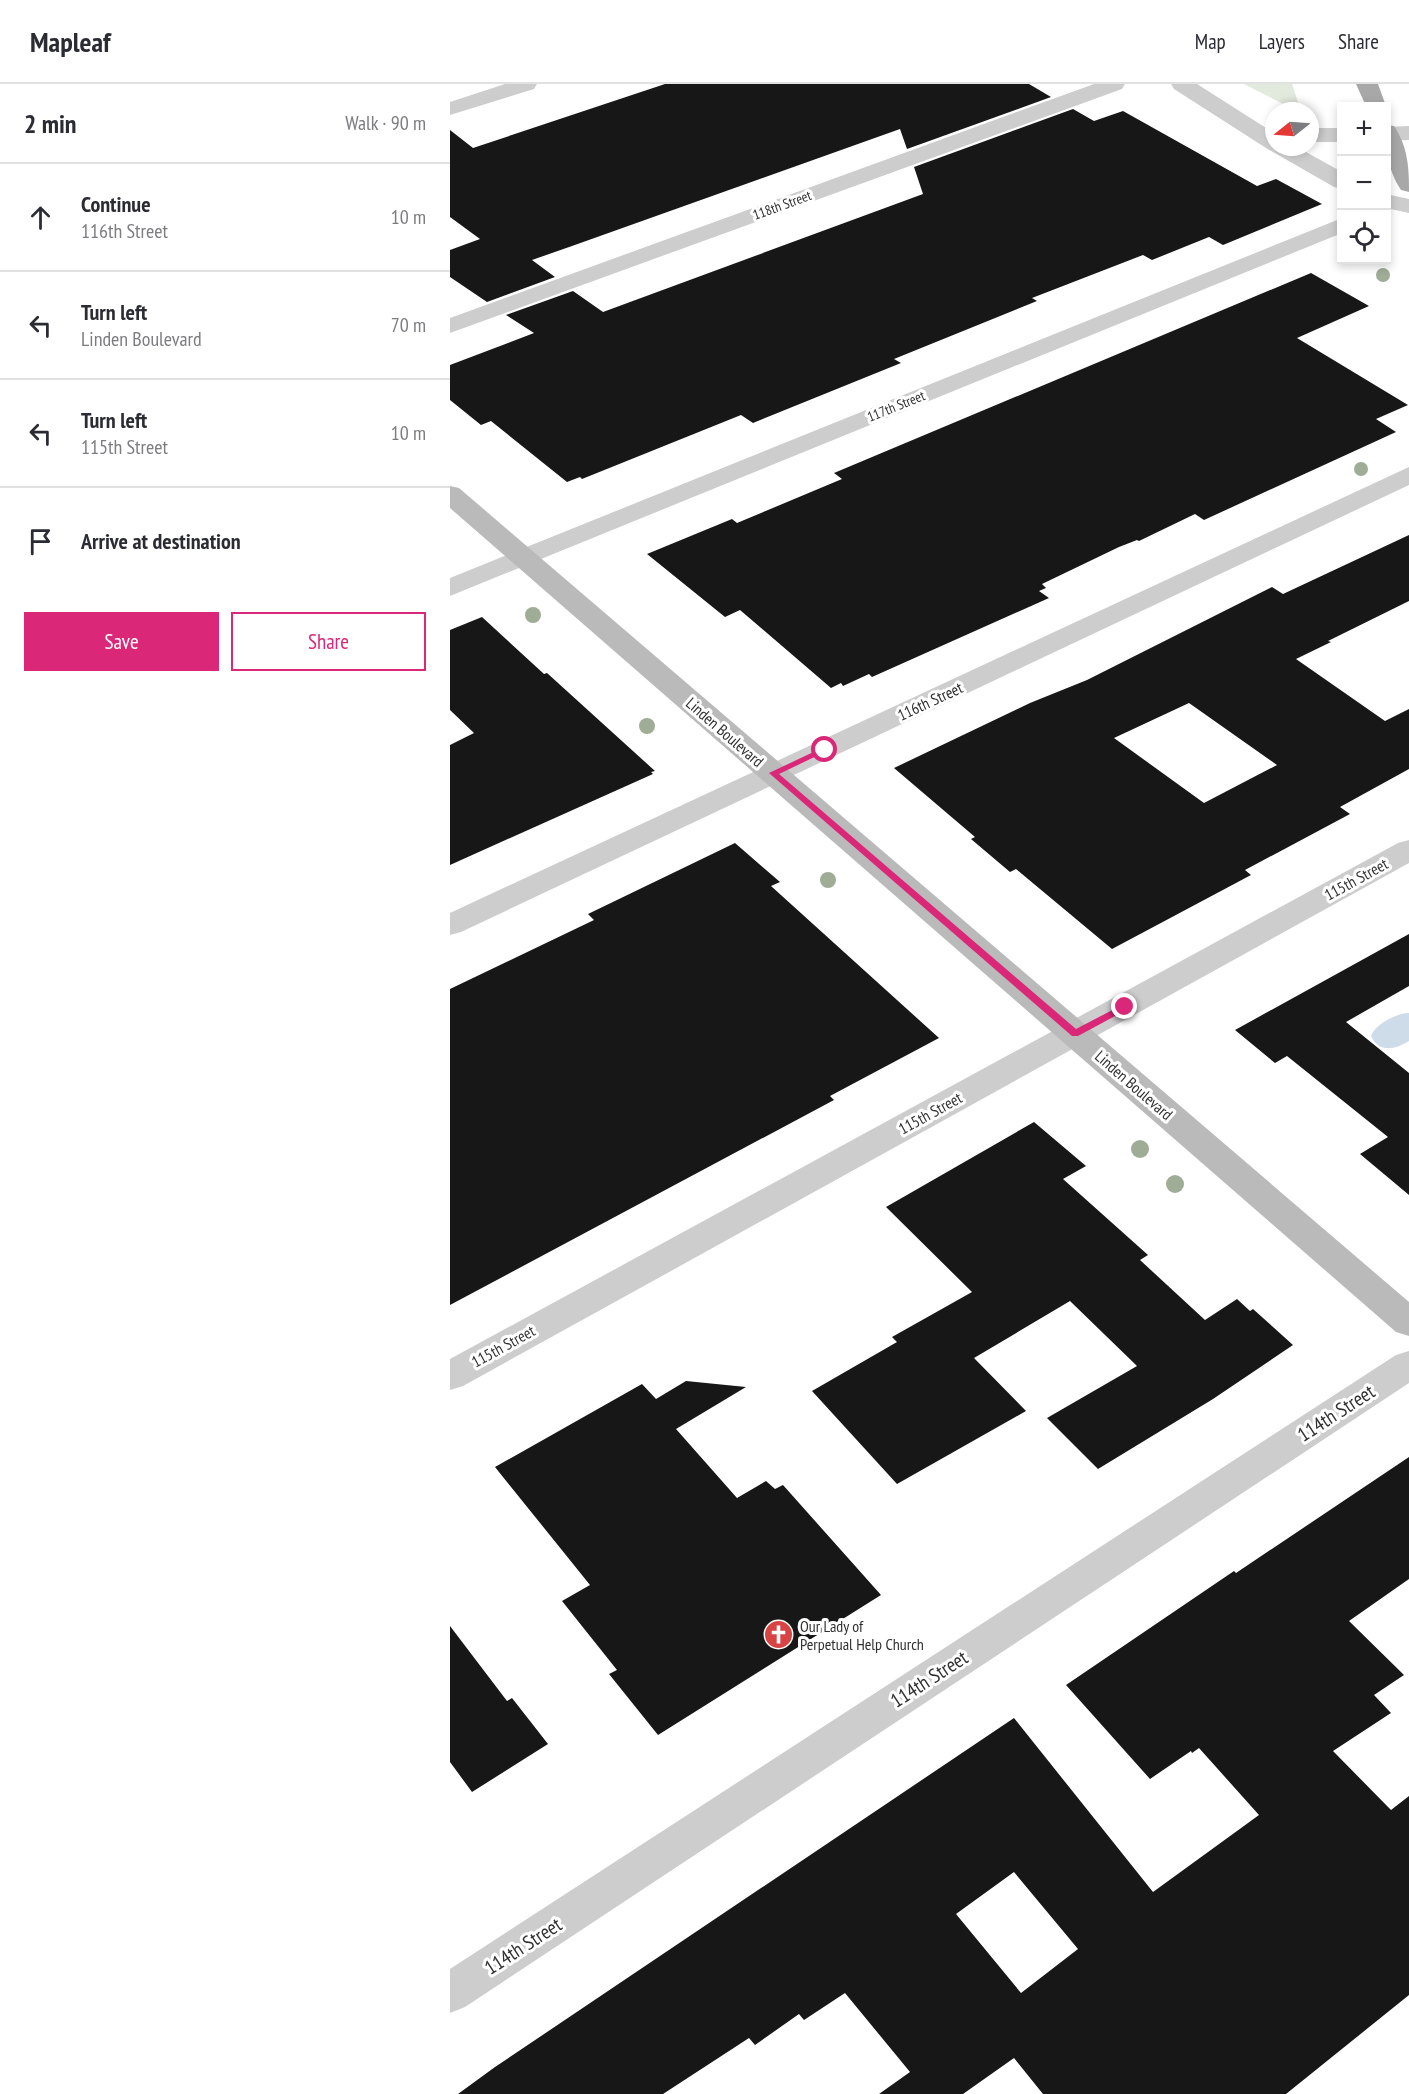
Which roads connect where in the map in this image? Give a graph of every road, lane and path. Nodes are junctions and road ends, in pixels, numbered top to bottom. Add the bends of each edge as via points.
1 (526, 84) edge
2 (1114, 84) edge
3 (1182, 84) edge
4 (1367, 84) edge
5 (1374, 102) edge
6 (450, 109) edge
7 (1236, 117) junction
8 (1265, 127) edge
9 (1392, 133) edge
10 (1319, 135) edge
11 (1337, 135) edge
12 (1265, 137) edge
13 (1296, 156) edge
14 (1337, 180) edge
15 (1409, 185) edge
16 (1391, 203) edge
17 (1409, 208) edge
18 (1391, 211) edge
19 (1337, 227) edge
20 (450, 326) edge
21 (1409, 475) edge
22 (450, 494) edge
23 (524, 558) junction
24 (450, 588) edge
25 (773, 773) junction
26 (1409, 850) edge
27 (450, 925) edge
28 (1075, 1034) junction
29 (1409, 1322) edge
30 (1409, 1365) edge
31 (450, 1376) edge
32 (450, 1993) edge

1 - 6 street
2 - 20 street, 118th Street
3 - 7 street
4 - 5 main road
7 - 8 street
7 - 12 street
9 - 15 main road
10 - 11 street
13 - 14 street
16 - 17 street
17 - 18 street
19 - 23 street, 117th Street
21 - 25 street, 116th Street
22 - 23 main road, Linden Boulevard
23 - 24 street, 117th Street
23 - 25 main road, Linden Boulevard
25 - 27 street, 116th Street
25 - 28 main road, Linden Boulevard
26 - 28 street, 115th Street
28 - 29 main road, Linden Boulevard
28 - 31 street, 115th Street
30 - 32 street, 114th Street

